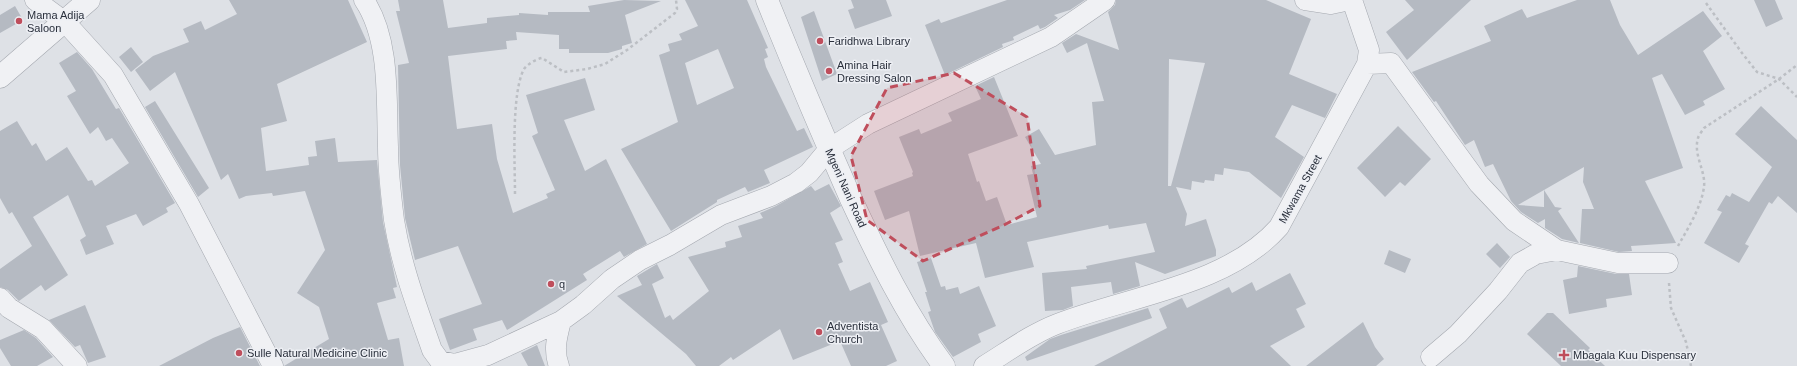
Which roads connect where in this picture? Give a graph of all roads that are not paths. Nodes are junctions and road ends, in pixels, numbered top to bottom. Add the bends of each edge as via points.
1 (35, 0) edge
2 (89, 0) edge
3 (364, 0) edge
4 (767, 0) edge
5 (1105, 0) edge
6 (1305, 0) edge
7 (1351, 0) edge
8 (66, 22) junction
9 (1367, 64) junction
10 (0, 77) edge
11 (829, 149) junction
12 (1557, 250) junction
13 (1668, 263) road end
14 (0, 298) edge
15 (561, 321) junction
16 (1431, 357) dead end
17 (77, 366) edge
18 (272, 366) edge
19 (559, 366) edge
20 (944, 366) edge
21 (984, 366) edge

1 - 8 street
2 - 8 street
3 - 15 street via 375,21 387,89 388,149 394,219 404,268 437,359 455,364 469,361
4 - 11 street, Mgeni Nani Road
5 - 11 street via 1051,37 868,124
6 - 7 street via 1331,4
7 - 9 street, Mkwama Street via 1369,50
8 - 10 street
8 - 18 street via 113,74 189,204
9 - 12 street via 1391,63 1479,184 1514,221
9 - 21 street, Mkwama Street via 1272,236 1235,261 1195,281 1057,324
11 - 15 street via 796,183 771,196 721,215 640,260 612,279
11 - 20 street, Mgeni Nani Road via 877,254 924,338
12 - 13 street via 1618,263
12 - 16 street via 1536,254 1520,263 1458,334
14 - 17 street via 9,308 43,330
15 - 19 street via 555,344

